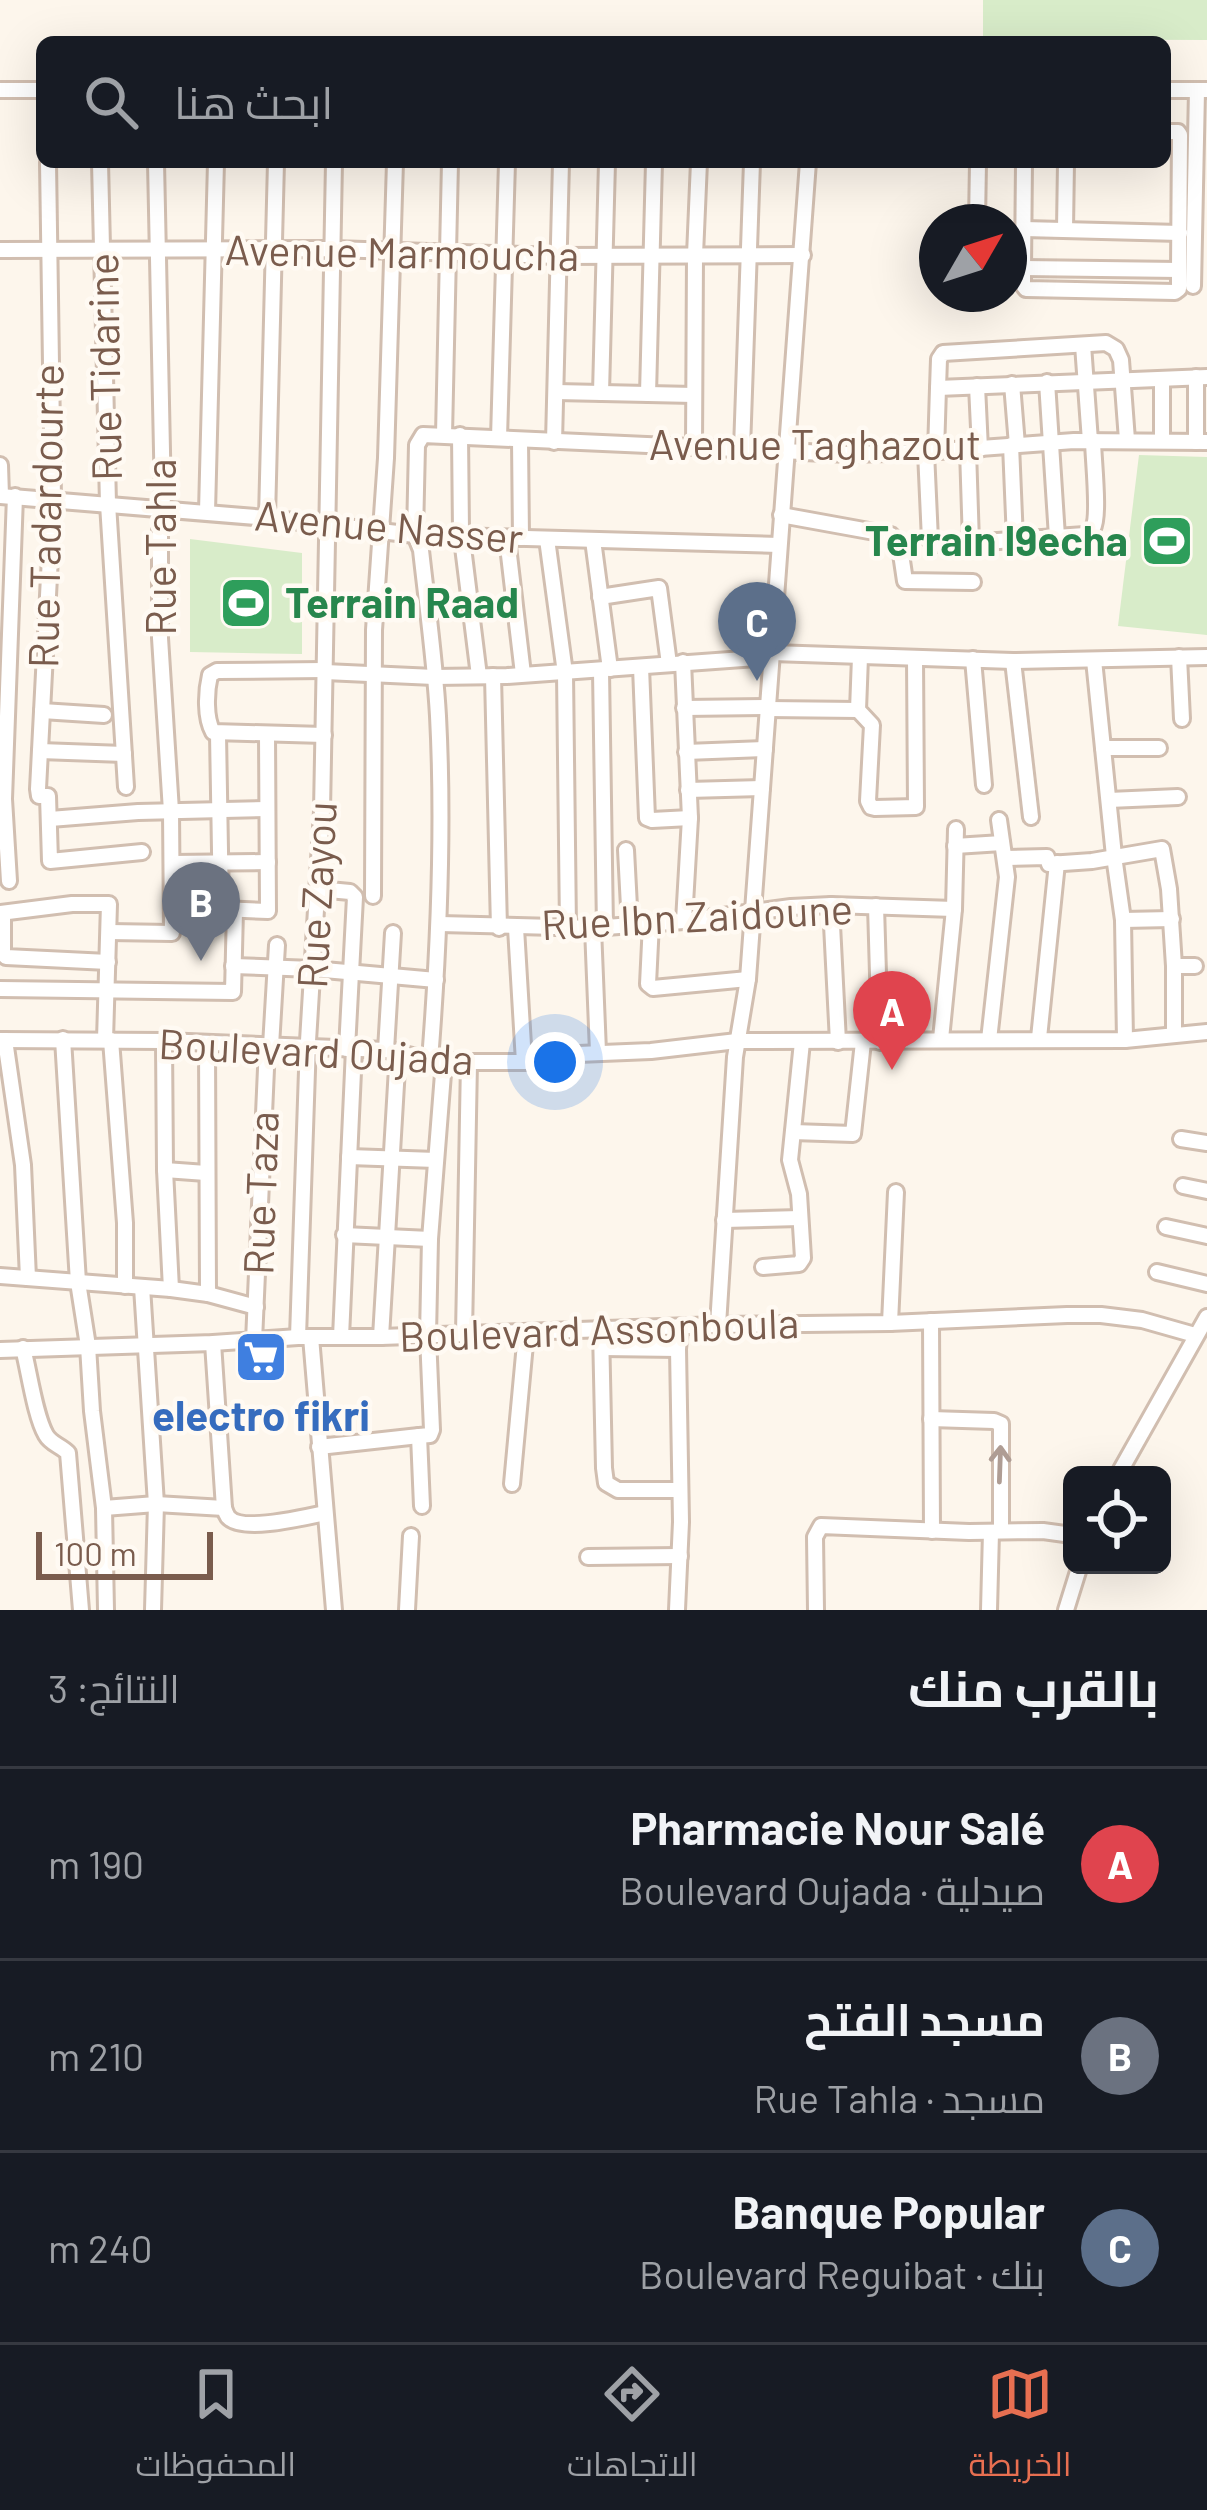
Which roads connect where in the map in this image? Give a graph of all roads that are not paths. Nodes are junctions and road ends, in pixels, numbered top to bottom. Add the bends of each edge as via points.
1 (0, 90) edge
2 (36, 90) edge
3 (1171, 90) edge
4 (1202, 90) edge
5 (1171, 132) edge
6 (48, 168) edge
7 (100, 168) edge
8 (156, 168) edge
9 (216, 168) edge
10 (276, 168) edge
11 (334, 168) edge
12 (395, 168) edge
13 (451, 168) edge
14 (507, 168) edge
15 (561, 168) edge
16 (607, 168) edge
17 (654, 168) edge
18 (699, 168) edge
19 (752, 168) edge
20 (808, 168) edge
21 (978, 168) edge
22 (1024, 168) edge
23 (1066, 168) edge
24 (977, 204) edge
25 (1021, 204) edge
26 (1064, 229) junction
27 (1027, 231) edge
28 (1180, 232) junction
29 (49, 249) junction
30 (102, 249) junction
31 (158, 249) junction
32 (272, 249) junction
33 (332, 249) junction
34 (0, 250) edge
35 (213, 250) junction
36 (393, 250) junction
37 (449, 251) junction
38 (505, 254) junction
39 (695, 254) junction
40 (747, 254) junction
41 (803, 255) junction
42 (558, 256) junction
43 (604, 256) junction
44 (651, 256) junction
45 (1027, 268) edge
46 (1180, 270) junction
47 (1193, 286) dead end
48 (1027, 288) edge
49 (1083, 344) junction
50 (1201, 377) edge
51 (1124, 379) junction
52 (1162, 379) junction
53 (1047, 382) junction
54 (1086, 382) junction
55 (1012, 384) junction
56 (977, 386) junction
57 (938, 388) junction
58 (556, 392) junction
59 (602, 393) junction
60 (648, 394) junction
61 (694, 394) junction
62 (452, 435) junction
63 (499, 438) junction
64 (520, 440) junction
65 (1127, 440) junction
66 (1091, 441) junction
67 (1162, 441) junction
68 (554, 442) junction
69 (1053, 442) junction
70 (1202, 442) edge
71 (1014, 445) junction
72 (694, 447) junction
73 (742, 449) junction
74 (974, 449) junction
75 (788, 452) junction
76 (931, 452) junction
77 (0, 465) edge
78 (5, 496) edge
79 (53, 499) junction
80 (108, 504) junction
81 (160, 508) junction
82 (207, 512) junction
83 (782, 515) junction
84 (267, 518) junction
85 (328, 524) junction
86 (380, 531) junction
87 (415, 535) junction
88 (463, 537) junction
89 (1058, 537) junction
90 (514, 538) junction
91 (547, 539) junction
92 (593, 540) junction
93 (1016, 540) junction
94 (971, 543) junction
95 (778, 545) junction
96 (973, 582) dead end
97 (600, 597) junction
98 (772, 655) junction
99 (860, 657) junction
100 (1179, 657) junction
101 (1207, 657) edge
102 (915, 658) junction
103 (973, 659) junction
104 (1094, 660) junction
105 (1013, 661) junction
106 (676, 663) junction
107 (641, 667) junction
108 (4, 668) edge
109 (605, 670) junction
110 (44, 671) junction
111 (325, 671) junction
112 (565, 673) junction
113 (523, 674) junction
114 (376, 676) junction
115 (486, 676) junction
116 (434, 677) junction
117 (684, 707) junction
118 (768, 708) junction
119 (858, 710) junction
120 (42, 711) junction
121 (104, 715) dead end
122 (1182, 719) dead end
123 (218, 734) junction
124 (267, 734) junction
125 (324, 735) junction
126 (1103, 748) junction
127 (1160, 748) dead end
128 (765, 749) junction
129 (40, 751) junction
130 (686, 752) junction
131 (124, 754) junction
132 (984, 785) dead end
133 (126, 787) dead end
134 (762, 788) junction
135 (688, 790) junction
136 (1178, 796) dead end
137 (2, 799) edge
138 (1109, 800) junction
139 (219, 809) junction
140 (267, 809) junction
141 (171, 811) junction
142 (1031, 817) dead end
143 (690, 818) junction
144 (50, 819) junction
145 (999, 820) dead end
146 (956, 829) dead end
147 (955, 846) junction
148 (626, 850) dead end
149 (1004, 851) junction
150 (142, 852) dead end
151 (1114, 856) junction
152 (221, 861) junction
153 (268, 862) junction
154 (172, 863) junction
155 (1057, 863) junction
156 (9, 881) dead end
157 (318, 889) junction
158 (373, 896) dead end
159 (831, 904) junction
160 (876, 906) junction
161 (954, 909) junction
162 (235, 910) junction
163 (753, 911) junction
164 (1, 913) edge
165 (1172, 919) junction
166 (1123, 920) junction
167 (684, 921) junction
168 (651, 923) junction
169 (440, 924) junction
170 (630, 926) junction
171 (499, 928) junction
172 (516, 928) junction
173 (568, 928) junction
174 (599, 928) junction
175 (109, 932) junction
176 (393, 933) dead end
177 (277, 945) dead end
178 (108, 962) junction
179 (233, 966) junction
180 (1174, 966) junction
181 (1195, 966) dead end
182 (275, 967) junction
183 (313, 969) junction
184 (352, 974) junction
185 (391, 975) junction
186 (748, 979) junction
187 (436, 980) junction
188 (0, 989) edge
189 (107, 990) junction
190 (1207, 1032) edge
191 (1174, 1035) junction
192 (1039, 1038) junction
193 (63, 1039) junction
194 (941, 1039) junction
195 (2, 1040) edge
196 (108, 1040) junction
197 (736, 1040) junction
198 (989, 1040) junction
199 (1125, 1040) junction
200 (164, 1041) junction
201 (802, 1042) junction
202 (838, 1042) junction
203 (871, 1042) junction
204 (207, 1044) junction
205 (269, 1046) junction
206 (310, 1048) junction
207 (351, 1049) junction
208 (392, 1051) junction
209 (598, 1052) junction
210 (437, 1061) junction
211 (469, 1062) junction
212 (524, 1062) junction
213 (793, 1132) junction
214 (1181, 1138) dead end
215 (1207, 1143) edge
216 (349, 1156) junction
217 (392, 1159) junction
218 (436, 1160) junction
219 (165, 1170) junction
220 (206, 1173) junction
221 (1183, 1186) dead end
222 (1207, 1191) edge
223 (896, 1192) dead end
224 (800, 1218) junction
225 (724, 1220) junction
226 (1166, 1227) dead end
227 (344, 1235) junction
228 (1207, 1236) edge
229 (387, 1239) junction
230 (430, 1239) junction
231 (763, 1267) dead end
232 (1157, 1272) dead end
233 (0, 1276) edge
234 (28, 1278) junction
235 (78, 1282) junction
236 (1207, 1284) edge
237 (125, 1286) junction
238 (142, 1286) junction
239 (172, 1289) junction
240 (208, 1294) junction
241 (256, 1307) junction
242 (1207, 1317) edge
243 (931, 1321) junction
244 (890, 1323) junction
245 (718, 1325) junction
246 (680, 1328) junction
247 (601, 1330) junction
248 (526, 1333) junction
249 (464, 1334) junction
250 (1196, 1335) junction
251 (428, 1336) junction
252 (304, 1337) junction
253 (341, 1337) junction
254 (381, 1337) junction
255 (254, 1341) junction
256 (214, 1343) junction
257 (144, 1345) junction
258 (88, 1346) junction
259 (23, 1348) junction
260 (603, 1348) junction
261 (678, 1349) junction
262 (0, 1350) edge
263 (931, 1419) junction
264 (419, 1436) junction
265 (319, 1447) junction
266 (1123, 1466) edge
267 (512, 1484) dead end
268 (680, 1490) junction
269 (156, 1504) junction
270 (422, 1506) dead end
271 (224, 1508) junction
272 (104, 1512) junction
273 (325, 1513) junction
274 (74, 1518) junction
275 (932, 1531) junction
276 (996, 1532) junction
277 (1063, 1535) edge
278 (411, 1536) dead end
279 (680, 1556) junction
280 (588, 1558) dead end
281 (1077, 1574) edge
282 (1065, 1609) edge
283 (81, 1610) edge
284 (106, 1610) edge
285 (153, 1610) edge
286 (334, 1610) edge
287 (407, 1610) edge
288 (676, 1610) edge
289 (816, 1610) edge
290 (988, 1610) edge

1 - 2 street
3 - 4 street
4 - 47 street
5 - 28 street via 1180,135
6 - 29 street, Rue Tadardourte
7 - 30 street, Rue Tidarine
8 - 31 street, Rue Tahla
9 - 35 street
10 - 32 street
11 - 33 street, Rue Zayou
12 - 36 street
13 - 37 street
14 - 38 street
15 - 42 street
16 - 43 street
17 - 44 street
18 - 39 street
19 - 40 street
20 - 41 street
21 - 24 street
22 - 25 street
23 - 26 street
26 - 27 street
26 - 28 street
28 - 46 street
29 - 30 street, Avenue Marmoucha
29 - 34 street, Avenue Marmoucha
29 - 79 street, Rue Tadardourte
30 - 31 street, Avenue Marmoucha
30 - 80 street, Rue Tidarine
31 - 35 street, Avenue Marmoucha
31 - 81 street, Rue Tahla
32 - 33 street, Avenue Marmoucha
32 - 35 street, Avenue Marmoucha
32 - 84 street
33 - 36 street, Avenue Marmoucha
33 - 85 street, Rue Zayou
35 - 82 street
36 - 37 street, Avenue Marmoucha
36 - 86 street
37 - 38 street, Avenue Marmoucha
37 - 62 street
38 - 42 street, Avenue Marmoucha
38 - 63 street
39 - 40 street, Avenue Marmoucha
39 - 44 street, Avenue Marmoucha
39 - 61 street
40 - 41 street, Avenue Marmoucha
40 - 73 street
41 - 75 street
42 - 43 street, Avenue Marmoucha
42 - 58 street
43 - 44 street, Avenue Marmoucha
43 - 59 street
44 - 60 street
45 - 46 street
46 - 48 street via 1178,291
49 - 51 street via 1114,347
49 - 54 street
49 - 57 street via 943,353
50 - 52 street
50 - 70 street
51 - 52 street
51 - 54 street
51 - 65 street
52 - 67 street
53 - 54 street
53 - 55 street
53 - 69 street
54 - 66 street
55 - 56 street
55 - 71 street
56 - 57 street
56 - 74 street
57 - 76 street
58 - 59 street
58 - 68 street
59 - 60 street
60 - 61 street
61 - 72 street
62 - 63 street, Avenue Taghazout
62 - 87 street, Avenue Taghazout via 422,435 417,445
62 - 88 street
63 - 64 street, Avenue Taghazout
64 - 68 street, Avenue Taghazout
64 - 90 street
65 - 66 street, Avenue Taghazout
65 - 67 street, Avenue Taghazout
66 - 69 street, Avenue Taghazout
66 - 89 street via 1093,528
67 - 70 street, Avenue Taghazout
68 - 72 street, Avenue Taghazout
69 - 71 street, Avenue Taghazout
69 - 89 street
71 - 74 street, Avenue Taghazout
71 - 93 street
72 - 73 street, Avenue Taghazout
73 - 75 street, Avenue Taghazout
74 - 76 street, Avenue Taghazout
74 - 94 street
75 - 76 street, Avenue Taghazout
75 - 83 street
76 - 94 street via 930,540
77 - 78 street
78 - 79 street, Avenue Nasser
78 - 108 street
79 - 80 street, Avenue Nasser
79 - 110 street, Rue Tadardourte
80 - 81 street, Avenue Nasser
80 - 131 street, Rue Tidarine
81 - 82 street, Avenue Nasser
81 - 141 street, Rue Tahla
82 - 84 street, Avenue Nasser
83 - 95 street
83 - 96 street via 891,535 905,581
84 - 85 street, Avenue Nasser
85 - 86 street, Avenue Nasser
85 - 111 street, Rue Zayou
86 - 87 street, Avenue Nasser
86 - 114 street
87 - 88 street, Avenue Nasser
87 - 116 street
88 - 90 street, Avenue Nasser
88 - 115 street
89 - 93 street
90 - 91 street, Avenue Nasser
90 - 113 street
91 - 92 street, Avenue Nasser
91 - 112 street
92 - 95 street, Avenue Nasser
92 - 97 street
93 - 94 street
95 - 98 street
97 - 106 street via 659,588
97 - 109 street
98 - 99 street
98 - 106 street
98 - 118 street
99 - 102 street
99 - 119 street
100 - 101 street
100 - 104 street
100 - 122 street
102 - 103 street
102 - 119 street via 916,807 868,805 872,725
103 - 105 street
103 - 132 street
104 - 105 street
104 - 126 street
105 - 142 street
106 - 107 street
106 - 117 street
107 - 109 street
107 - 143 street via 647,818
108 - 110 street
108 - 137 street
109 - 112 street
109 - 174 street
110 - 120 street, Rue Tadardourte
111 - 114 street
111 - 123 street via 212,673 209,728
111 - 125 street, Rue Zayou
112 - 113 street
112 - 173 street
113 - 115 street
114 - 116 street
114 - 158 street
115 - 116 street
115 - 171 street
116 - 169 street
117 - 118 street
117 - 130 street
118 - 119 street
118 - 128 street
120 - 121 street
120 - 129 street, Rue Tadardourte
123 - 124 street
123 - 139 street
124 - 125 street
124 - 140 street
125 - 157 street, Rue Zayou
126 - 127 street
126 - 138 street
128 - 130 street
128 - 134 street
129 - 131 street
129 - 144 street, Rue Tadardourte via 39,796 48,796
130 - 135 street
131 - 133 street, Rue Tidarine
134 - 135 street
134 - 163 street
135 - 143 street
136 - 138 street
137 - 156 street
138 - 151 street
139 - 140 street
139 - 141 street
139 - 152 street
140 - 153 street
141 - 144 street
141 - 154 street, Rue Tahla
143 - 167 street
144 - 150 street, Rue Tadardourte via 50,861
145 - 149 street
146 - 147 street
147 - 149 street
147 - 161 street
148 - 170 street
149 - 155 street
149 - 198 street
151 - 155 street
151 - 165 street via 1162,849
151 - 166 street
152 - 153 street
152 - 154 street
152 - 162 street via 221,909
153 - 162 street via 268,911
154 - 175 street, Rue Tahla via 172,933
155 - 192 street
157 - 183 street, Rue Zayou
157 - 184 street via 354,894
159 - 160 street, Rue Ibn Zaidoune
159 - 163 street, Rue Ibn Zaidoune
159 - 202 street
160 - 161 street, Rue Ibn Zaidoune
160 - 203 street
161 - 194 street
162 - 179 street
163 - 167 street, Rue Ibn Zaidoune
163 - 186 street
164 - 175 street via 110,904
164 - 178 street via 6,957
165 - 166 street
165 - 180 street
166 - 199 street
167 - 168 street, Rue Ibn Zaidoune
168 - 170 street, Rue Ibn Zaidoune
168 - 186 street via 653,988
169 - 171 street, Rue Ibn Zaidoune
169 - 187 street
170 - 174 street, Rue Ibn Zaidoune
171 - 172 street, Rue Ibn Zaidoune
172 - 173 street, Rue Ibn Zaidoune
172 - 212 street
173 - 174 street, Rue Ibn Zaidoune
174 - 209 street
175 - 178 street
176 - 185 street
177 - 182 street, Rue Taza
178 - 189 street
179 - 182 street
179 - 189 street via 232,992
180 - 181 street
180 - 191 street
182 - 183 street
182 - 205 street, Rue Taza
183 - 184 street
183 - 206 street, Rue Zayou
184 - 185 street
184 - 207 street
185 - 187 street
185 - 208 street
186 - 197 street
187 - 210 street
188 - 189 street
189 - 196 street
190 - 191 street, Boulevard Oujada
191 - 199 street, Boulevard Oujada
192 - 198 street, Boulevard Oujada
192 - 199 street, Boulevard Oujada
193 - 195 street, Boulevard Oujada
193 - 196 street, Boulevard Oujada
193 - 235 street
194 - 198 street, Boulevard Oujada
194 - 203 street, Boulevard Oujada
195 - 234 street via 16,1099
196 - 200 street, Boulevard Oujada
196 - 237 street
197 - 201 street, Boulevard Oujada
197 - 209 street, Boulevard Oujada
197 - 225 street
200 - 204 street, Boulevard Oujada
200 - 219 street
201 - 202 street, Boulevard Oujada
201 - 213 street
202 - 203 street, Boulevard Oujada
203 - 213 street via 853,1134
204 - 205 street, Boulevard Oujada
204 - 220 street
205 - 206 street, Boulevard Oujada
205 - 241 street, Rue Taza
206 - 207 street, Boulevard Oujada
206 - 252 street, Rue Zayou
207 - 208 street, Boulevard Oujada
207 - 216 street
208 - 210 street, Boulevard Oujada
208 - 217 street
209 - 212 street, Boulevard Oujada
210 - 211 street, Boulevard Oujada
210 - 218 street
211 - 212 street, Boulevard Oujada
211 - 249 street
213 - 224 street
214 - 215 street
216 - 217 street
216 - 227 street
217 - 218 street
217 - 229 street
218 - 230 street
219 - 220 street
219 - 239 street
220 - 240 street
221 - 222 street
223 - 244 street
224 - 225 street
224 - 231 street via 801,1262
225 - 245 street
226 - 228 street
227 - 229 street
227 - 253 street
229 - 230 street
229 - 254 street
230 - 251 street
232 - 236 street
233 - 234 street
234 - 235 street
235 - 237 street
235 - 258 street
237 - 238 street
238 - 239 street
238 - 257 street
239 - 240 street
240 - 241 street
241 - 255 street, Rue Taza
242 - 250 street
243 - 244 street, Boulevard Assonboula
243 - 250 street, Boulevard Assonboula via 1101,1315
243 - 263 street
244 - 245 street, Boulevard Assonboula
245 - 246 street, Boulevard Assonboula
246 - 247 street, Boulevard Assonboula
246 - 261 street
247 - 248 street, Boulevard Assonboula
247 - 260 street
248 - 249 street, Boulevard Assonboula
248 - 267 street
249 - 251 street, Boulevard Assonboula
250 - 266 street
251 - 254 street, Boulevard Assonboula
251 - 264 street via 432,1432
252 - 253 street, Boulevard Assonboula
252 - 255 street, Boulevard Assonboula
252 - 265 street, Rue Zayou
253 - 254 street, Boulevard Assonboula
255 - 256 street, Boulevard Assonboula
256 - 257 street, Boulevard Assonboula
256 - 271 street
257 - 258 street, Boulevard Assonboula
257 - 269 street
258 - 259 street, Boulevard Assonboula
258 - 272 street
259 - 262 street, Boulevard Assonboula
259 - 274 street via 43,1428 68,1453
260 - 261 street
260 - 268 street via 606,1483
261 - 268 street
263 - 275 street
276 -> 263 street via 1000,1424
264 - 265 street
264 - 270 street
265 - 273 street, Rue Zayou
268 - 279 street
269 - 271 street
269 - 272 street
269 - 285 street
271 - 273 street via 232,1520 250,1524
272 - 274 street
272 - 284 street
273 - 286 street, Rue Zayou
274 - 283 street
275 - 276 street
275 - 289 street via 819,1527
276 - 277 street
276 - 290 street
278 - 287 street
279 - 280 street
279 - 288 street
281 - 282 street

